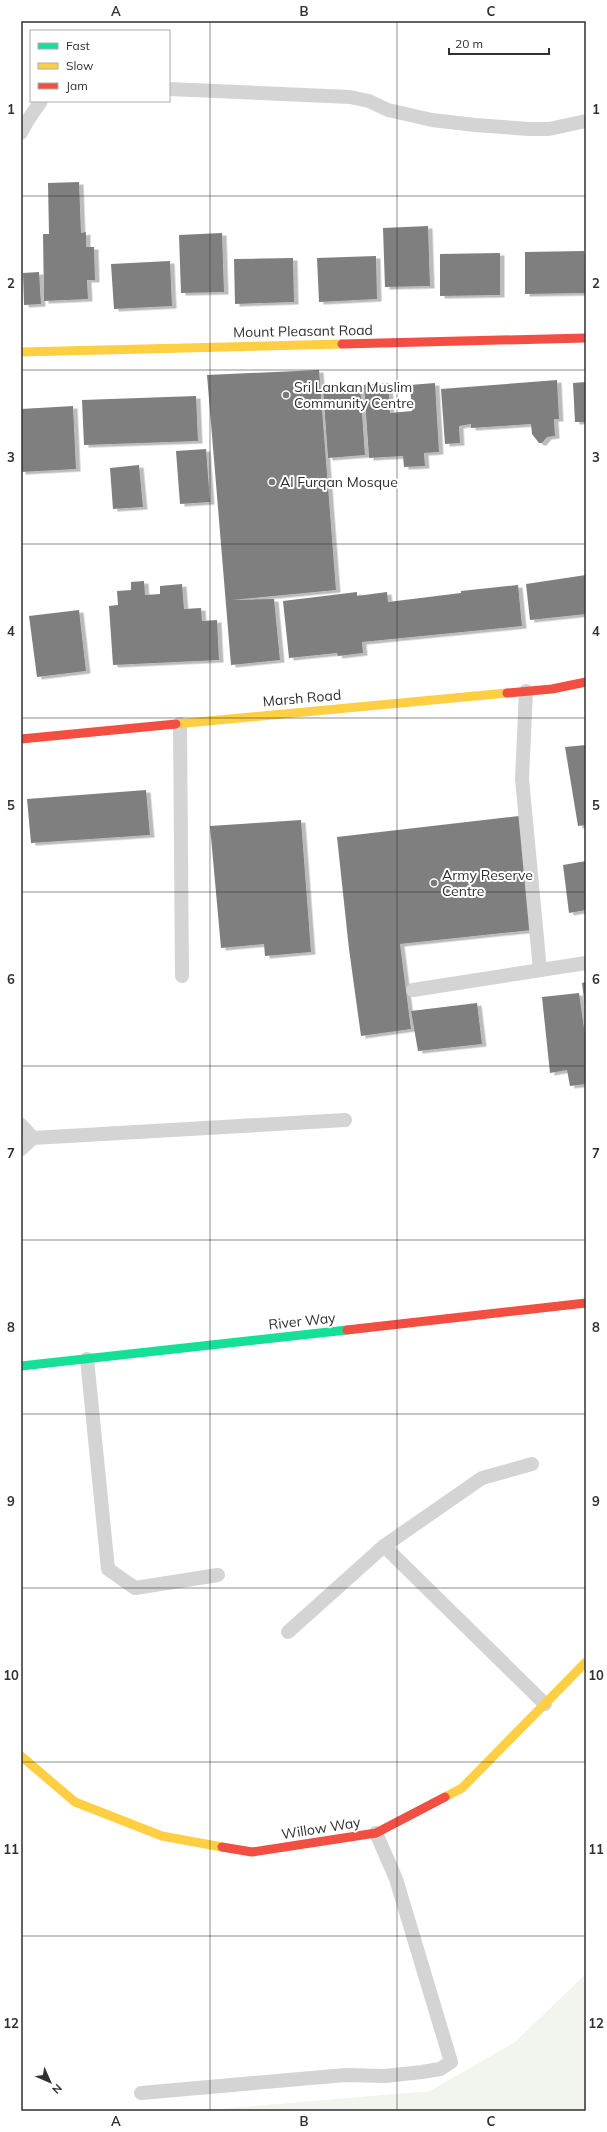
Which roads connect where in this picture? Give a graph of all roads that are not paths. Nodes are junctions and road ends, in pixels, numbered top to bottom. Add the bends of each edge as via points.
1 (170, 89) edge
2 (40, 102) edge
3 (586, 121) edge
4 (21, 133) edge
5 (586, 338) edge
6 (21, 352) edge
7 (586, 682) edge
8 (526, 691) junction
9 (180, 724) junction
10 (21, 739) edge
11 (586, 963) edge
12 (540, 970) junction
13 (182, 976) dead end
14 (413, 990) dead end
15 (345, 1120) dead end
16 (21, 1124) edge
17 (33, 1138) junction
18 (21, 1148) edge
19 (586, 1303) edge
20 (87, 1359) junction
21 (21, 1366) edge
22 (532, 1464) dead end
23 (384, 1546) junction
24 (218, 1575) dead end
25 (288, 1632) dead end
26 (586, 1662) edge
27 (545, 1704) junction
28 (21, 1756) edge
29 (376, 1833) junction
30 (141, 2093) dead end

1 - 3 lane via 350,96 388,110 432,120 529,129 549,129
2 - 4 lane
5 - 6 street, Mount Pleasant Road
7 - 8 street, Marsh Road
8 - 9 street, Marsh Road
8 - 12 lane via 522,779
9 - 10 street, Marsh Road
9 - 13 lane
11 - 12 lane
12 - 14 lane
15 - 17 lane
16 - 17 lane
17 - 18 lane
19 - 20 street, River Way
20 - 21 street, River Way
20 - 24 lane via 108,1569 135,1588
22 - 23 lane via 482,1478
23 - 25 lane
23 - 27 lane
26 - 27 street, Willow Way
27 - 29 street, Willow Way via 462,1788
28 - 29 street, Willow Way via 75,1802 162,1836 252,1852
29 - 30 lane via 396,1879 451,2062 440,2069 385,2076 345,2075

